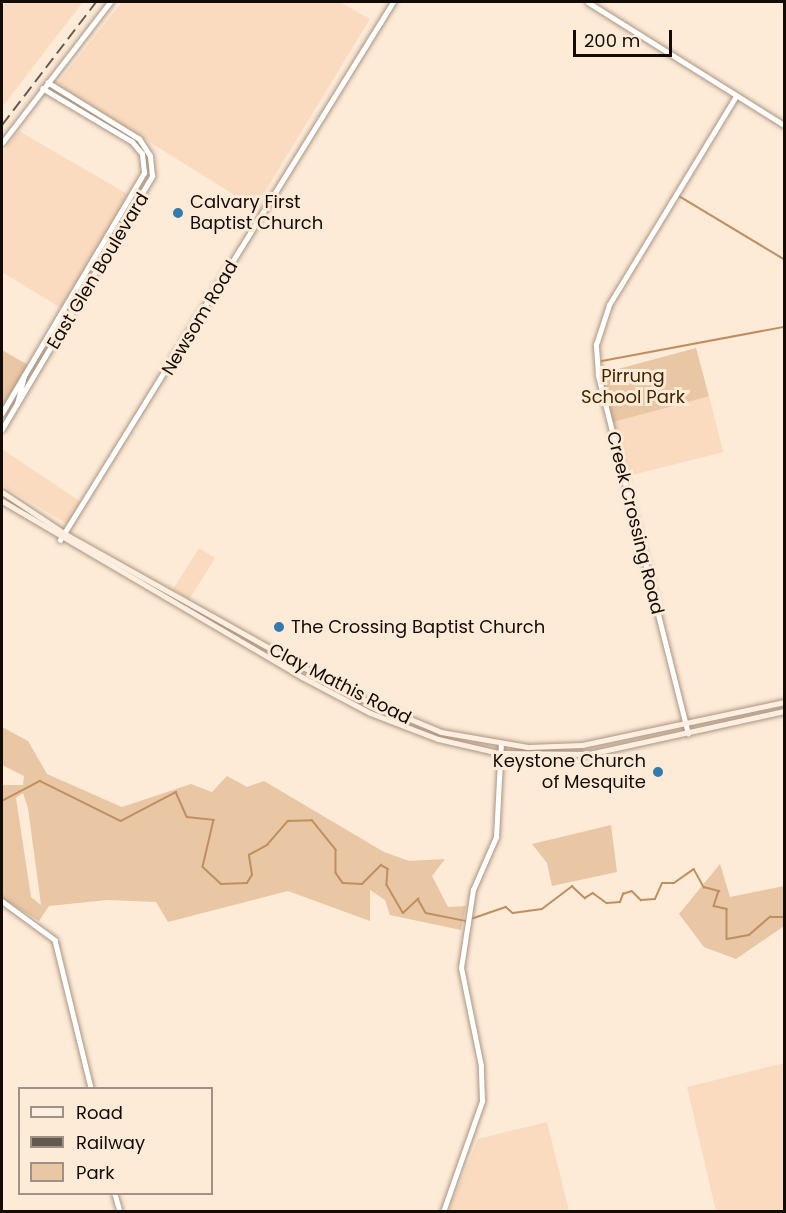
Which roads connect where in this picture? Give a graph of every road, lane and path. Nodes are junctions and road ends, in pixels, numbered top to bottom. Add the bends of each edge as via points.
1 (110, 2) edge
2 (393, 2) edge
3 (588, 2) edge
4 (48, 83) junction
5 (43, 89) junction
6 (736, 96) junction
7 (108, 120) junction
8 (784, 125) edge
9 (105, 126) junction
10 (2, 143) edge
11 (150, 156) junction
12 (143, 158) junction
13 (135, 192) junction
14 (143, 197) junction
15 (86, 274) junction
16 (93, 279) junction
17 (24, 376) junction
18 (17, 404) junction
19 (2, 413) edge
20 (2, 429) edge
21 (2, 492) edge
22 (2, 501) edge
23 (67, 535) junction
24 (60, 540) junction
25 (186, 601) junction
26 (182, 609) junction
27 (784, 702) edge
28 (784, 711) edge
29 (685, 726) junction
30 (688, 734) junction
31 (501, 743) junction
32 (499, 753) junction
33 (2, 901) edge
34 (91, 1087) edge
35 (115, 1195) edge
36 (120, 1212) edge
37 (442, 1212) edge

1 - 4 street
2 - 23 street, Newsom Road
3 - 6 street
4 - 5 street
4 - 7 street
5 - 9 street
5 - 10 street
6 - 8 street
6 - 29 street, Creek Crossing Road via 609,305 596,345 598,375
7 - 9 street
7 - 11 street via 139,139
9 - 12 street via 132,142
11 - 12 street
11 - 14 street, East Glen Boulevard via 152,176
12 - 13 street, East Glen Boulevard via 144,176
13 - 14 street
13 - 15 street, East Glen Boulevard
14 - 16 street, East Glen Boulevard
15 - 16 street
15 - 17 street, East Glen Boulevard
16 - 18 street, East Glen Boulevard
17 - 18 street
17 - 19 street, East Glen Boulevard
18 - 20 street, East Glen Boulevard
21 - 23 main road, Clay Mathis Road
22 - 24 main road, Clay Mathis Road
23 - 24 street, Newsom Road
23 - 25 main road, Clay Mathis Road
24 - 26 main road, Clay Mathis Road
25 - 26 main road
25 - 31 main road, Clay Mathis Road via 399,717
26 - 32 main road, Clay Mathis Road via 395,725
27 - 29 main road, Clay Mathis Road
28 - 30 main road, Clay Mathis Road
29 - 30 street, Creek Crossing Road
29 - 31 main road, Clay Mathis Road via 603,744
30 - 32 main road, Clay Mathis Road via 589,754
31 - 32 street
32 - 37 street via 496,837 468,912 462,982 483,1092
33 - 34 street via 44,928 56,944
35 - 36 street

